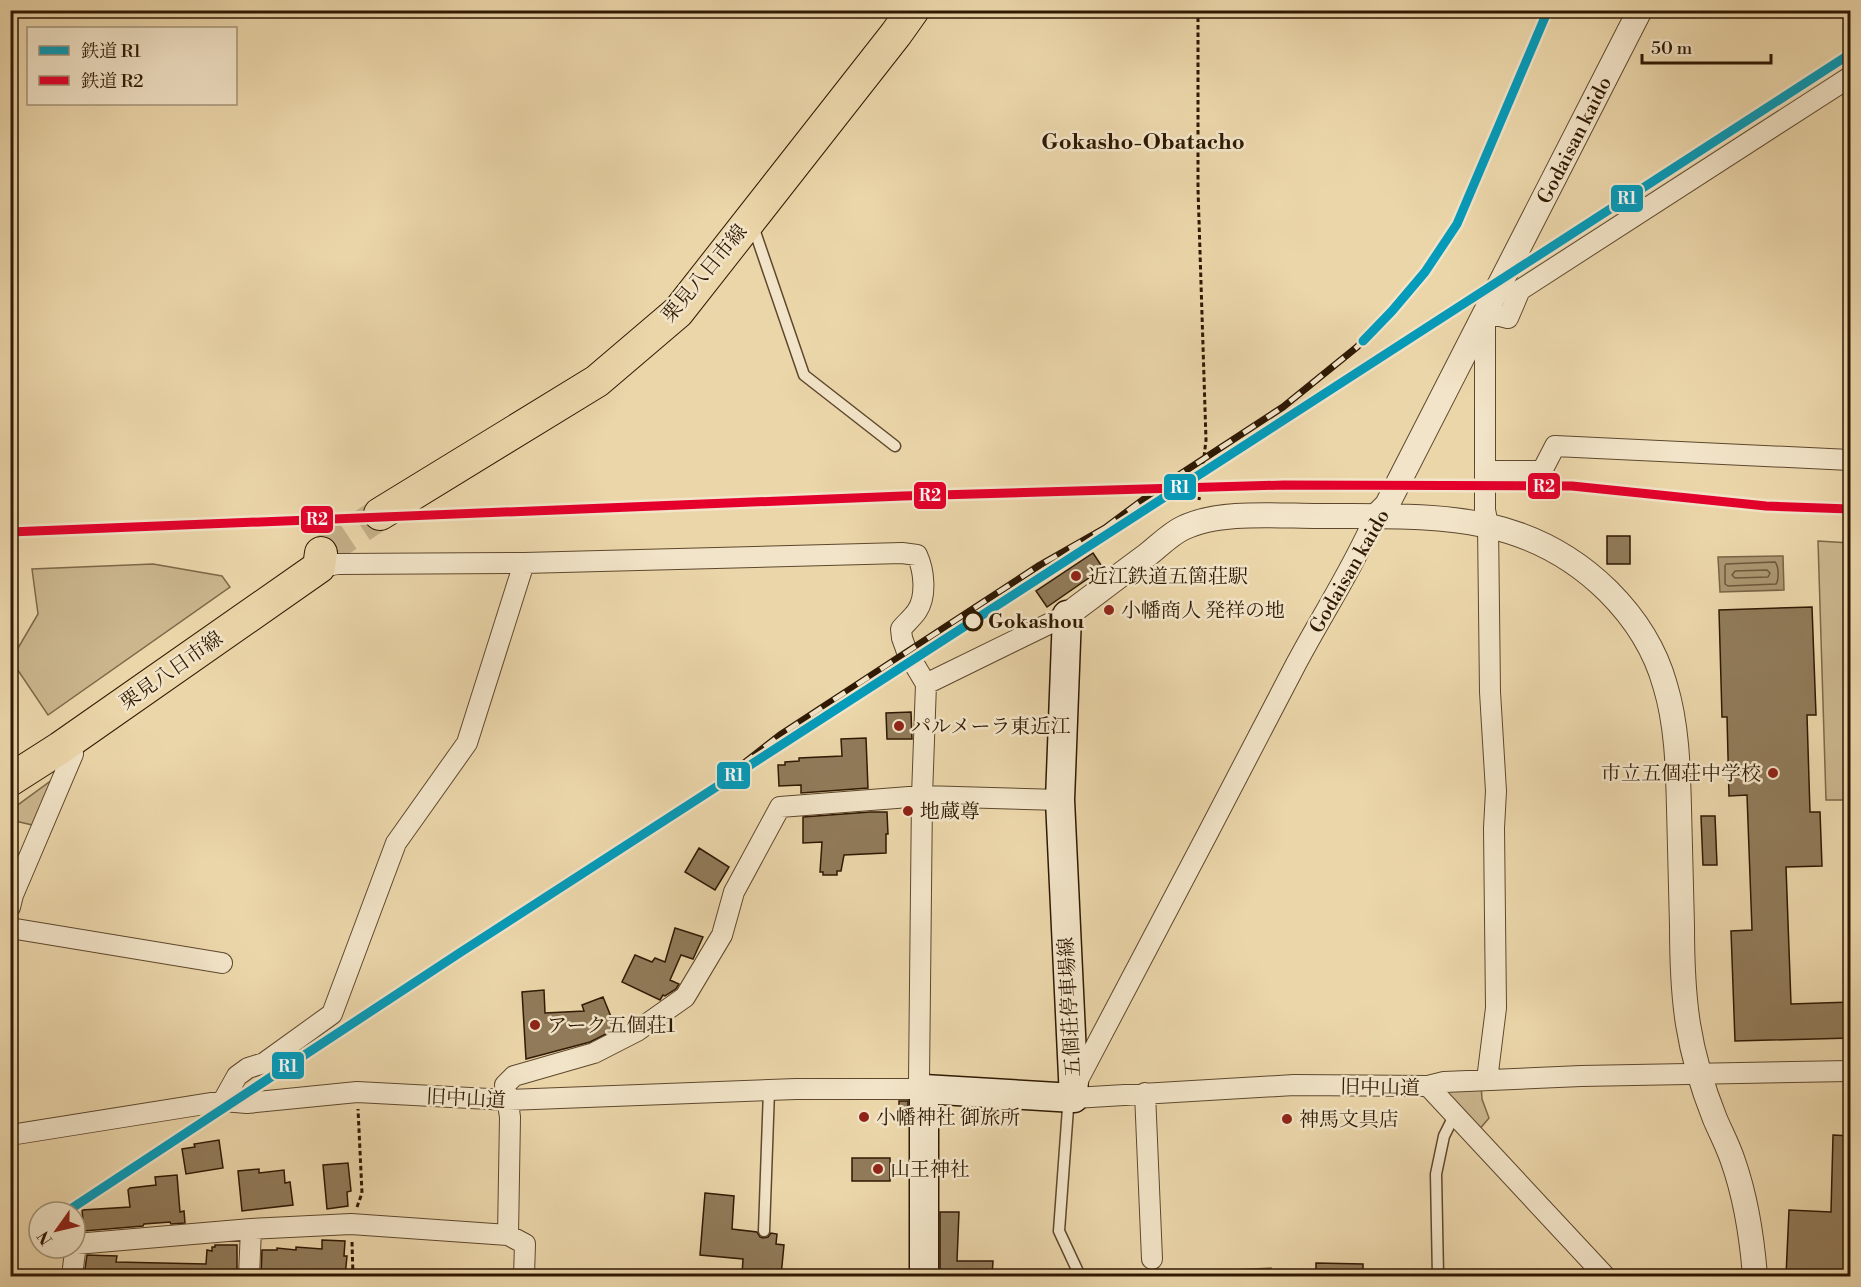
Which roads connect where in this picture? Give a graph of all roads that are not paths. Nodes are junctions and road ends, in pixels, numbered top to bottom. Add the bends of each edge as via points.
1 (913, 10) edge
2 (1640, 10) edge
3 (1851, 77) edge
4 (750, 218) junction
5 (1485, 312) junction
6 (895, 446) dead end
7 (1851, 460) edge
8 (1485, 471) junction
9 (380, 514) tunnel mouth
10 (1375, 517) junction
11 (1488, 525) junction
12 (320, 560) joint
13 (524, 563) junction
14 (1067, 615) junction
15 (926, 684) junction
16 (71, 740) junction
17 (10, 780) edge
18 (922, 796) junction
19 (1060, 800) junction
20 (10, 907) edge
21 (10, 928) edge
22 (222, 963) dead end
23 (1851, 1071) edge
24 (1700, 1074) junction
25 (1487, 1080) junction
26 (1428, 1086) junction
27 (924, 1089) junction
28 (770, 1090) junction
29 (1145, 1093) junction
30 (1074, 1098) junction
31 (508, 1100) junction
32 (223, 1101) junction
33 (1455, 1114) junction
34 (10, 1135) edge
35 (250, 1229) junction
36 (764, 1231) dead end
37 (508, 1234) junction
38 (1152, 1259) dead end
39 (72, 1276) edge
40 (249, 1276) edge
41 (524, 1276) edge
42 (924, 1276) edge
43 (1080, 1276) edge
44 (1438, 1276) edge
45 (1605, 1276) edge
46 (1755, 1276) edge

1 - 4 main road, 栗見八日市線
2 - 5 street, Godaisan kaido
3 - 5 street via 1520,290 1508,318
4 - 6 lane via 804,375
4 - 9 main road, 栗見八日市線 via 678,312 597,381
5 - 8 street
5 - 10 street, Godaisan kaido via 1387,505
7 - 8 street via 1555,446 1542,471
8 - 11 street
10 - 11 street via 1438,518
10 - 14 street via 1218,518 1182,528
10 - 30 street, Godaisan kaido via 1079,1078
11 - 24 street via 1547,545 1577,563 1622,605 1652,649 1674,729 1683,987
11 - 25 street via 1490,692 1496,791 1496,1008
12 - 13 street via 338,564
12 - 16 main road, 栗見八日市線
13 - 15 street via 917,555 922,566 922,595 918,610 901,629 907,652
13 - 32 street via 467,743 396,843 332,1014 264,1063 237,1076
14 - 15 street
14 - 19 main road, 五個荘停車場線
15 - 18 street
16 - 17 main road, 栗見八日市線
16 - 20 street via 73,754
18 - 19 street
18 - 27 street via 919,1080
18 - 31 street via 780,807 734,892 722,935 685,997 637,1031 594,1053 514,1076 505,1085
19 - 30 main road, 五個荘停車場線
21 - 22 street
23 - 24 street
24 - 25 street
24 - 46 street via 1736,1172 1747,1215
25 - 26 street
26 - 29 street, 旧中山道 via 1294,1085
26 - 33 street, 旧中山道
27 - 28 street, 旧中山道
27 - 30 main road, 五個荘停車場線
27 - 42 main road
28 - 31 street, 旧中山道
28 - 36 lane
29 - 30 street, 旧中山道
29 - 38 street
30 - 43 lane via 1068,1108 1059,1231
31 - 32 street, 旧中山道 via 357,1092 248,1103
31 - 37 street
32 - 34 street, 旧中山道
33 - 44 lane via 1444,1136 1436,1174
33 - 45 street, 旧中山道
35 - 37 street via 351,1224
35 - 39 street via 76,1244
35 - 40 street
37 - 41 street via 525,1244

